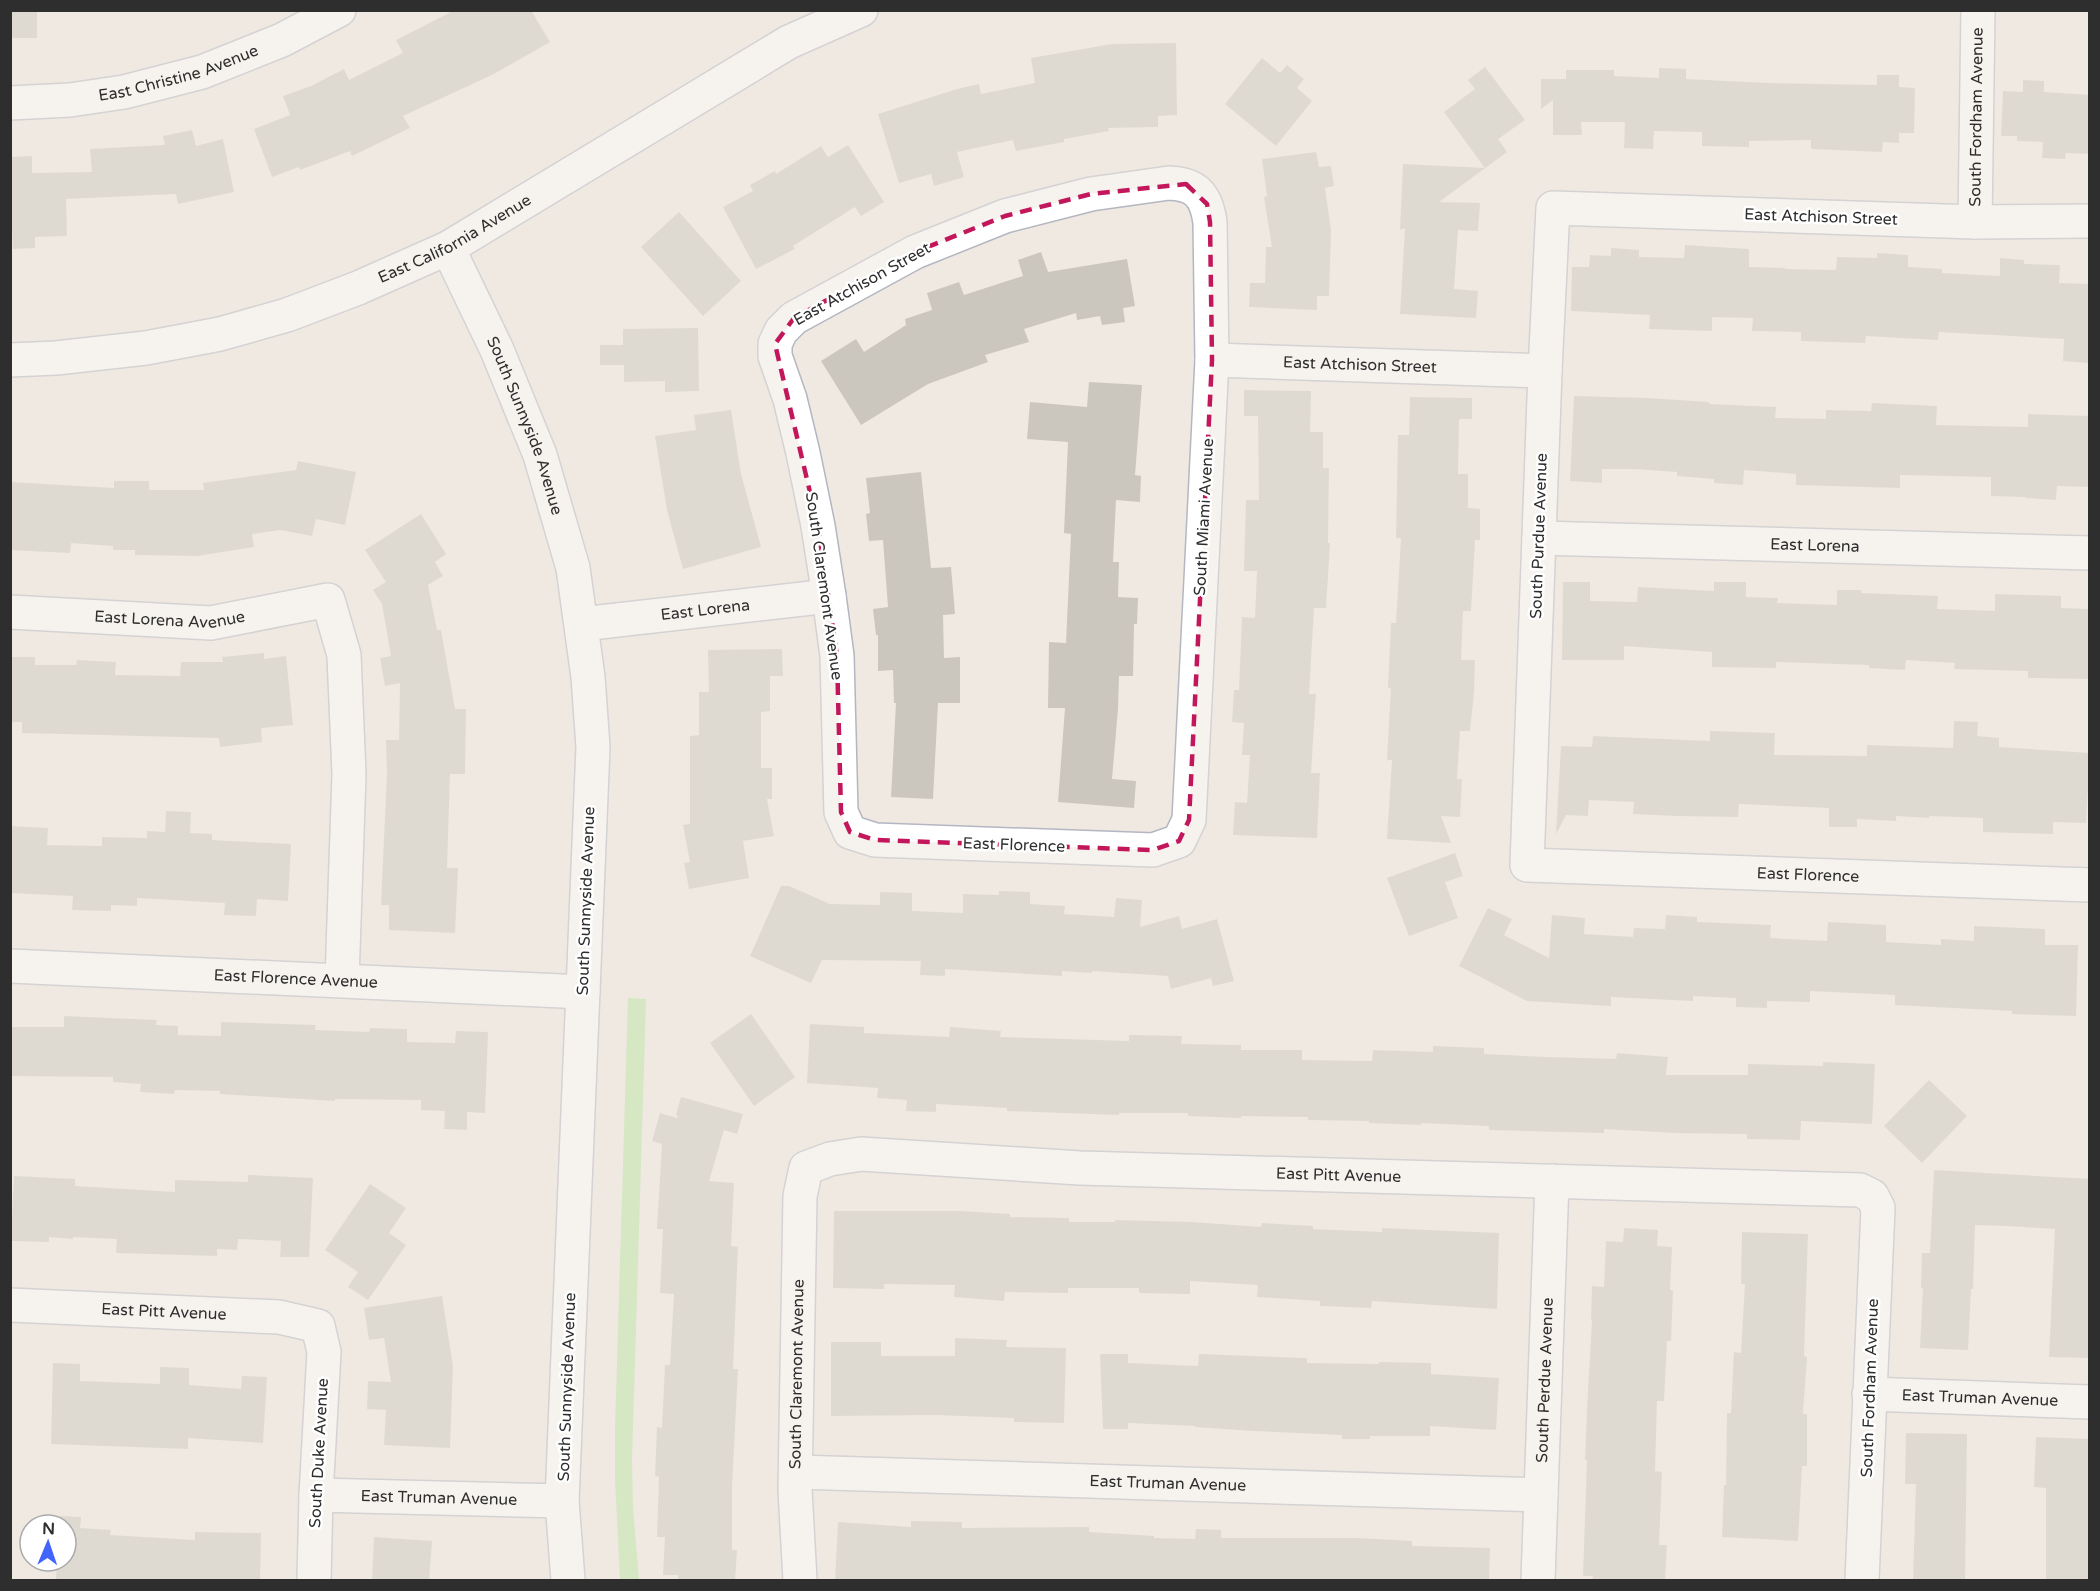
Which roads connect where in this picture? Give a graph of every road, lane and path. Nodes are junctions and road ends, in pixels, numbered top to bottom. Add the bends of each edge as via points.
1 (339, 10) edge
2 (861, 10) edge
3 (1978, 10) edge
4 (10, 103) edge
5 (1199, 194) joint
6 (1554, 207) joint
7 (2090, 221) edge
8 (1975, 222) junction
9 (448, 248) junction
10 (774, 344) joint
11 (10, 360) edge
12 (1212, 360) junction
13 (1545, 371) junction
14 (1539, 538) junction
15 (2090, 553) edge
16 (829, 596) junction
17 (10, 612) edge
18 (582, 624) junction
19 (850, 832) joint
20 (1179, 842) joint
21 (1527, 865) joint
22 (2090, 885) edge
23 (10, 966) edge
24 (342, 980) junction
25 (582, 992) junction
26 (806, 1168) joint
27 (1552, 1181) junction
28 (1872, 1196) joint
29 (10, 1305) edge
30 (318, 1326) joint
31 (1869, 1394) junction
32 (2090, 1402) edge
33 (796, 1472) junction
34 (315, 1495) junction
35 (1541, 1495) junction
36 (562, 1501) junction
37 (314, 1581) edge
38 (568, 1581) edge
39 (800, 1581) edge
40 (1538, 1581) edge
41 (1862, 1581) edge

1 - 4 street, East Christine Avenue via 282,40 202,72 124,92
2 - 9 street, East California Avenue via 780,48
3 - 8 street, South Fordham Avenue
5 - 10 street, East Atchison Street via 1186,184 1169,183 1091,194 1005,216 915,252 794,318
5 - 12 street, South Miami Avenue via 1207,204 1210,222
6 - 8 street, East Atchison Street
6 - 13 street, South Purdue Avenue
7 - 8 street, East Atchison Street
9 - 11 street, East California Avenue via 348,292 220,334 146,348
9 - 18 street, South Sunnyside Avenue via 497,350 540,455 573,568
10 - 16 street, South Claremont Avenue via 803,453
12 - 13 street, East Atchison Street
12 - 20 street, South Miami Avenue via 1189,820
13 - 14 street, South Purdue Avenue
14 - 15 street, East Lorena
14 - 21 street, South Purdue Avenue
16 - 18 street, East Lorena
16 - 19 street, South Claremont Avenue via 837,656 841,812
17 - 24 street, East Lorena Avenue via 211,623 328,600 344,655 349,774
18 - 25 street, South Sunnyside Avenue via 593,747
19 - 20 street, East Florence via 875,840 1153,850
21 - 22 street, East Florence
23 - 24 street, East Florence Avenue
24 - 25 street, East Florence Avenue
25 - 36 street, South Sunnyside Avenue
26 - 27 street, East Pitt Avenue via 861,1154 1080,1168
26 - 33 street, South Claremont Avenue via 800,1196
27 - 28 street, East Pitt Avenue via 1837,1188 1860,1190
27 - 35 street, South Perdue Avenue
28 - 31 street, South Fordham Avenue via 1878,1208
29 - 30 street, East Pitt Avenue via 279,1317
30 - 34 street, South Duke Avenue via 324,1352
31 - 32 street, East Truman Avenue
31 - 41 street, South Fordham Avenue
33 - 35 street, East Truman Avenue
33 - 39 street, South Claremont Avenue
34 - 36 street, East Truman Avenue
34 - 37 street, South Duke Avenue
35 - 40 street, South Perdue Avenue
36 - 38 street, South Sunnyside Avenue

